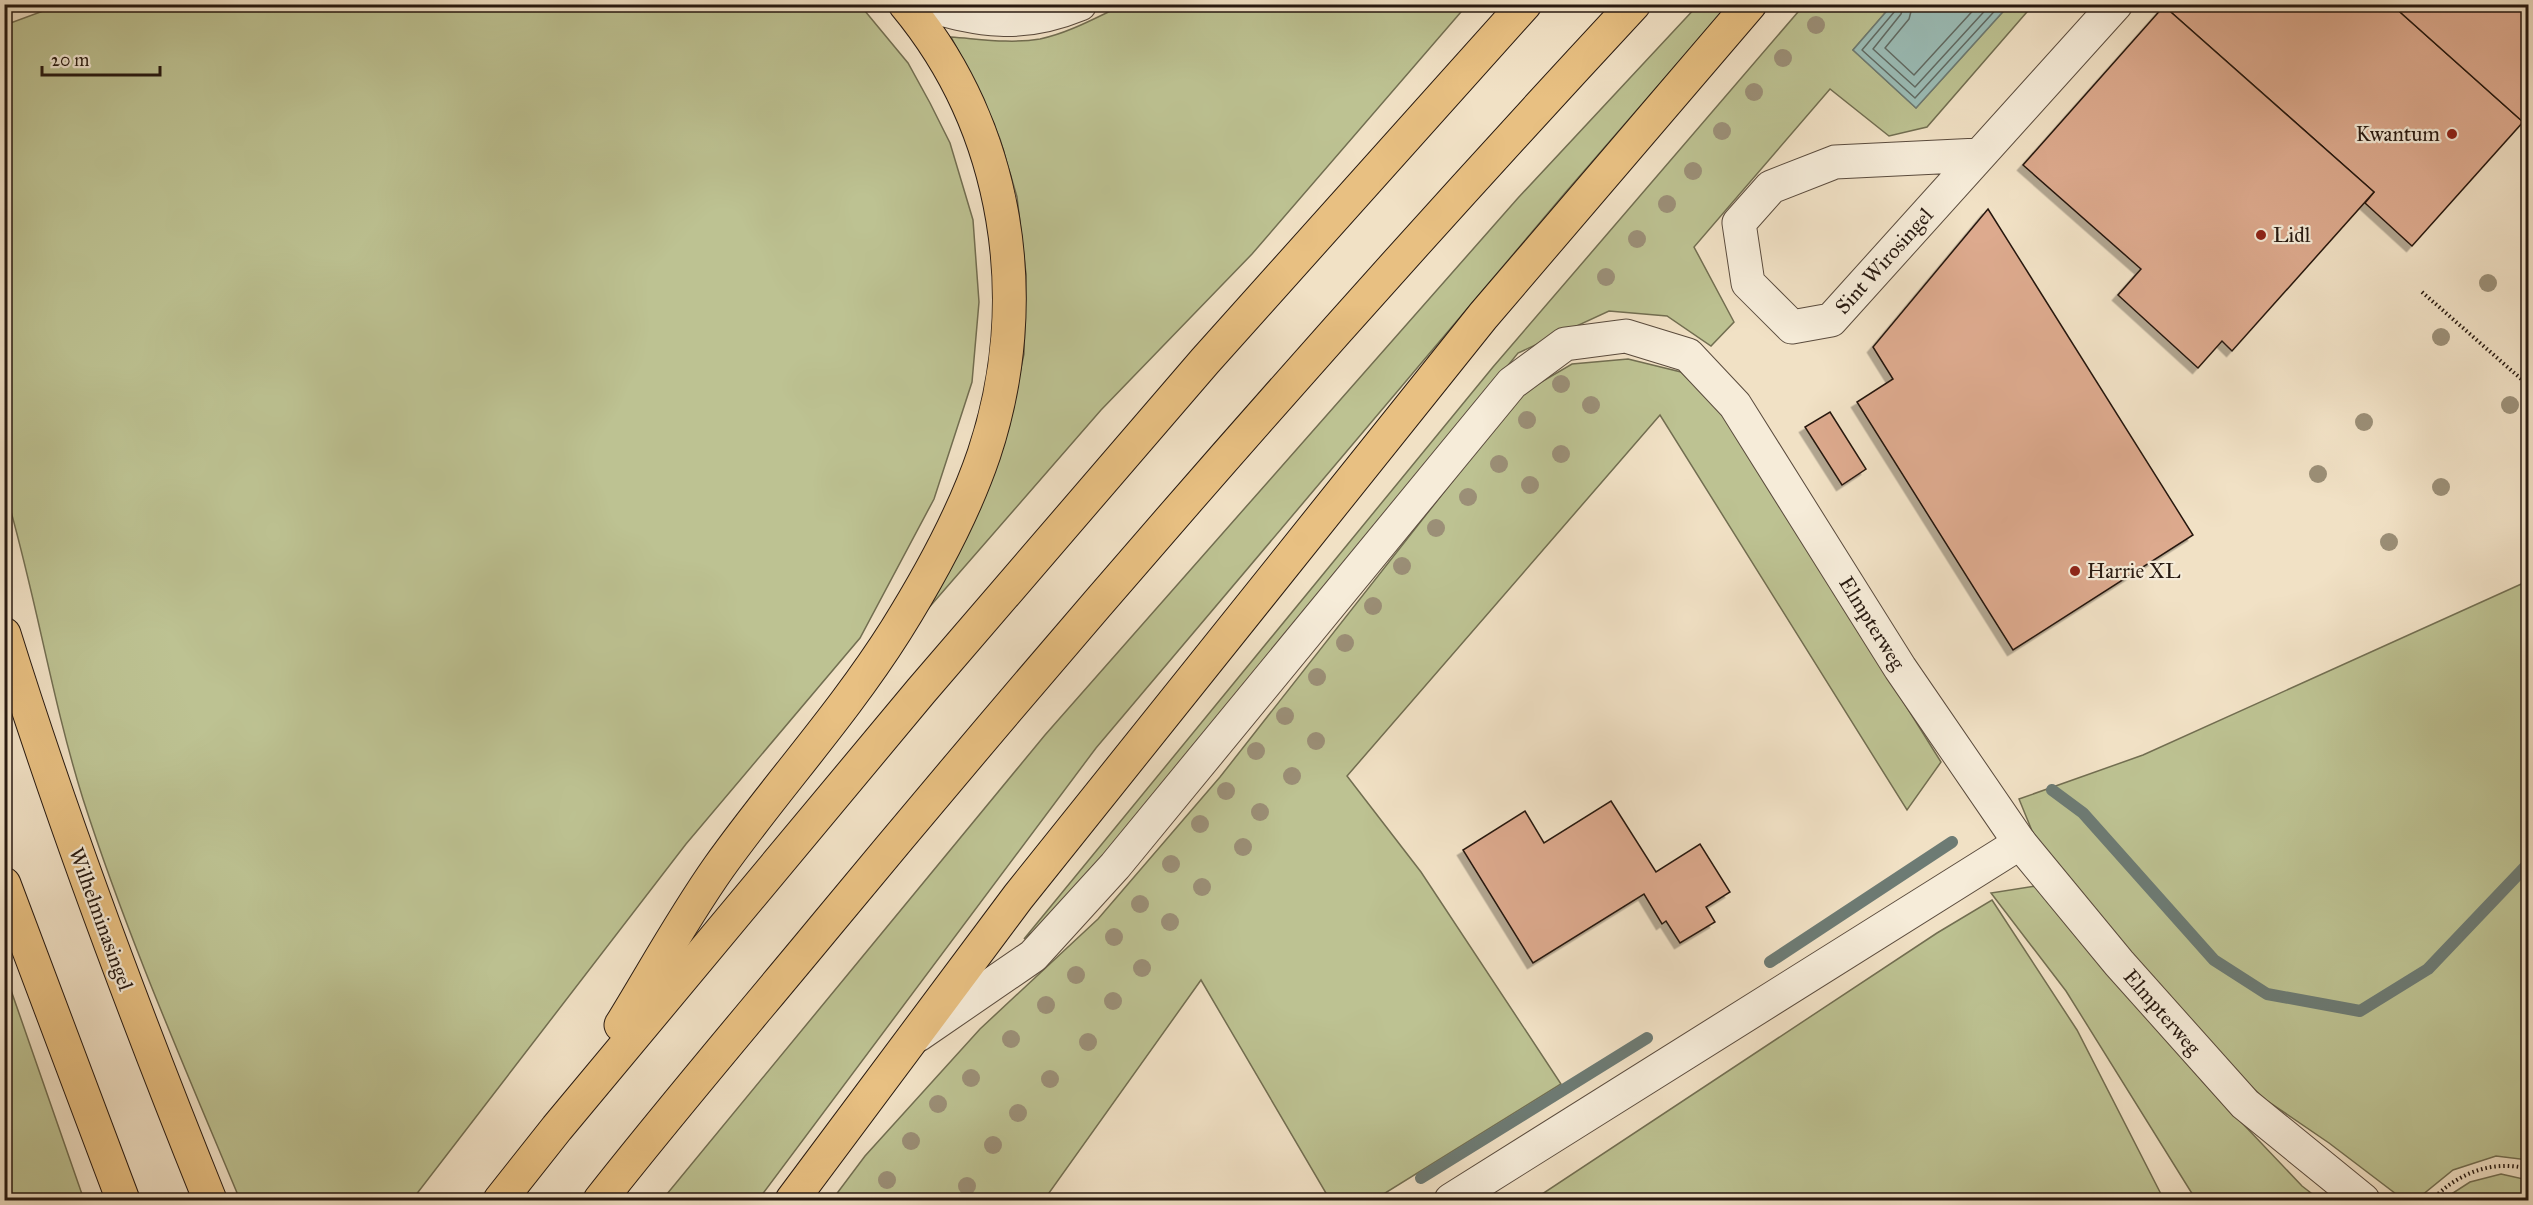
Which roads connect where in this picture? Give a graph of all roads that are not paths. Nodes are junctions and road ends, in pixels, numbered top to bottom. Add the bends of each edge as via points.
1 (905, 4) edge
2 (921, 4) edge
3 (1080, 4) edge
4 (1525, 4) edge
5 (1634, 4) edge
6 (1750, 4) edge
7 (2116, 4) edge
8 (1979, 155) junction
9 (4, 634) edge
10 (2020, 843) junction
11 (4, 884) edge
12 (910, 1041) junction
13 (557, 1128) junction
14 (123, 1200) edge
15 (210, 1200) edge
16 (500, 1200) edge
17 (600, 1200) edge
18 (792, 1200) edge
19 (1451, 1200) edge
20 (2363, 1200) edge

1 - 13 highway via 943,55 963,94 992,165 1004,222 1010,278 1009,318 1001,384 984,453 956,524 894,633 718,868
2 - 3 street via 974,18 1010,21 1053,14
4 - 13 highway via 1189,379 921,691
5 - 17 highway via 1258,417 975,745
6 - 12 highway via 1483,316 1018,897
7 - 8 street, Sint Wirosingel
8 - 8 street, Sint Wirosingel via 1835,162 1771,187 1739,223 1748,283 1792,327 1831,320
9 - 15 highway, Wilhelminasingel via 96,909
10 - 12 street, Elmpterweg via 1900,668 1735,405 1688,355 1626,336 1564,344 1512,383 1115,866 1033,956
10 - 19 street
10 - 20 street, Elmpterweg via 2119,963 2245,1104
11 - 14 highway
12 - 18 highway
13 - 16 highway

